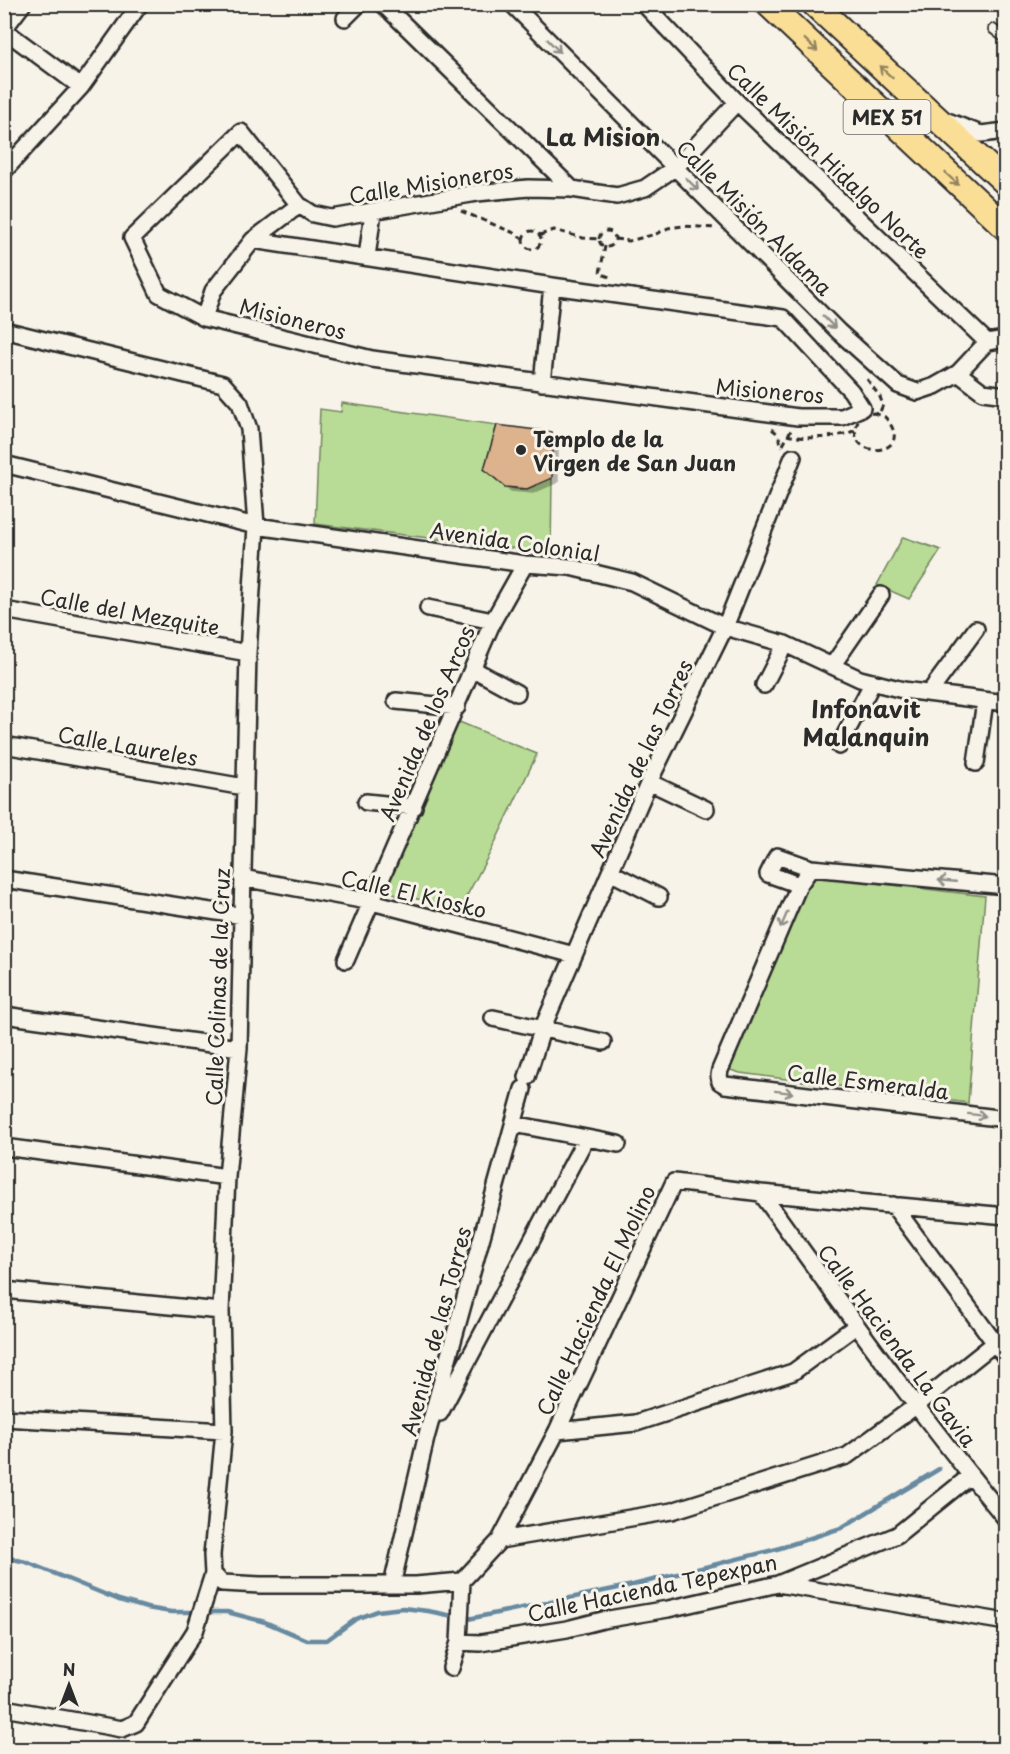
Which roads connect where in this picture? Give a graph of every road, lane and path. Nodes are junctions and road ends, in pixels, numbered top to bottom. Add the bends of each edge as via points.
1 (23, 4) edge
2 (141, 4) edge
3 (359, 4) edge
4 (383, 4) edge
5 (513, 4) edge
6 (644, 4) edge
7 (768, 4) edge
8 (814, 4) edge
9 (345, 18) dead end
10 (4, 29) edge
11 (993, 29) dead end
12 (1005, 39) edge
13 (81, 87) junction
14 (737, 102) junction
15 (932, 115) junction
16 (1005, 131) edge
17 (676, 167) junction
18 (4, 171) edge
19 (1005, 183) edge
20 (572, 189) junction
21 (299, 205) junction
22 (459, 211) dead end
23 (374, 212) junction
24 (1005, 228) edge
25 (737, 230) junction
26 (540, 236) junction
27 (600, 238) junction
28 (523, 239) junction
29 (615, 239) junction
30 (253, 240) junction
31 (605, 246) junction
32 (367, 257) junction
33 (552, 286) junction
34 (626, 296) junction
35 (204, 318) junction
36 (4, 330) edge
37 (1005, 339) edge
38 (987, 342) junction
39 (958, 373) junction
40 (542, 383) junction
41 (1005, 395) edge
42 (798, 417) junction
43 (856, 429) junction
44 (787, 435) junction
45 (793, 457) joint
46 (4, 464) edge
47 (256, 526) junction
48 (525, 564) junction
49 (881, 595) dead end
50 (428, 608) dead end
51 (4, 610) edge
52 (493, 621) junction
53 (724, 627) junction
54 (976, 629) dead end
55 (785, 644) junction
56 (248, 653) junction
57 (832, 666) junction
58 (473, 669) junction
59 (873, 682) junction
60 (764, 685) dead end
61 (517, 693) dead end
62 (929, 693) junction
63 (396, 700) dead end
64 (985, 701) junction
65 (1005, 704) edge
66 (457, 707) junction
67 (4, 746) edge
68 (839, 746) dead end
69 (976, 763) dead end
70 (649, 782) junction
71 (244, 787) junction
72 (366, 802) dead end
73 (414, 807) junction
74 (706, 809) dead end
75 (811, 868) junction
76 (610, 872) junction
77 (242, 878) junction
78 (4, 879) edge
79 (799, 885) junction
80 (1005, 886) edge
81 (659, 897) dead end
82 (372, 902) junction
83 (243, 916) junction
84 (574, 954) junction
85 (346, 960) dead end
86 (4, 1015) edge
87 (493, 1017) dead end
88 (543, 1027) junction
89 (603, 1042) dead end
90 (239, 1048) junction
91 (1005, 1119) edge
92 (514, 1124) junction
93 (586, 1138) junction
94 (618, 1144) dead end
95 (4, 1147) edge
96 (227, 1176) junction
97 (761, 1193) junction
98 (893, 1205) junction
99 (1005, 1216) edge
100 (4, 1290) edge
101 (221, 1311) junction
102 (856, 1326) junction
103 (1000, 1339) edge
104 (1005, 1358) edge
105 (917, 1405) junction
106 (4, 1418) edge
107 (224, 1431) junction
108 (557, 1431) junction
109 (426, 1438) junction
110 (970, 1476) junction
111 (1005, 1519) edge
112 (500, 1540) junction
113 (213, 1574) junction
114 (462, 1581) junction
115 (778, 1584) junction
116 (392, 1585) junction
117 (1005, 1622) edge
118 (459, 1642) junction
119 (451, 1668) dead end
120 (4, 1708) edge

1 - 10 street
2 - 13 street
3 - 9 street
4 - 20 street
5 -> 17 street, Calle Misión Aldama
6 - 14 street, Calle Misión Hidalgo Norte
7 -> 24 main road, MEX 51
15 -> 8 main road, MEX 51
10 - 13 street
11 - 12 lane
13 - 18 street
14 - 17 street, Calle Misioneros
14 - 38 street, Calle Misión Hidalgo Norte
15 - 16 street via 981,134
15 - 19 main road, MEX 51
17 - 20 street, Calle Misioneros via 645,188 617,196
17 -> 25 street, Calle Misión Aldama
20 - 23 street, Calle Misioneros via 477,193
21 - 23 street, Calle Misioneros via 313,214 332,218
21 - 30 street, Misioneros
21 - 35 street, Misioneros via 241,132 132,238 159,294
22 - 28 path
23 - 32 street
25 - 29 path via 683,226 629,241
25 -> 39 street, Calle Misión Aldama via 898,385 917,392
26 - 27 path via 554,230
26 - 28 path via 530,231
26 - 28 path via 540,244 532,249 526,247
27 - 29 path via 609,232
27 - 31 path
29 - 31 path via 612,245
30 - 32 street, Misioneros
30 - 35 street, Misioneros via 213,291
31 - 34 path via 600,273 623,285
32 - 33 street, Misioneros
33 - 34 street, Misioneros
33 - 40 street
34 - 42 street, Misioneros via 783,318 862,408 842,417
35 - 40 street, Misioneros via 372,359
36 - 47 street, Calle Colinas de la Cruz via 223,384 240,403 249,429
37 - 38 street
38 - 39 street, Calle Misión Aldama
39 - 41 street via 983,392
40 - 42 street, Misioneros
42 - 44 path
43 - 43 path via 864,416 879,414 889,422 894,441 875,451 863,446
43 - 44 path via 808,439
44 - 45 path via 782,447
45 - 53 street, Avenida de las Torres
46 - 47 street, Avenida Colonial
47 - 48 street, Avenida Colonial
47 - 56 street, Calle Colinas de la Cruz
48 - 52 street, Avenida de los Arcos
48 - 53 street, Avenida Colonial via 570,567 632,582
49 - 57 street
50 - 52 street
51 - 56 street, Calle del Mezquite
52 - 58 street, Avenida de los Arcos
53 - 55 street, Avenida Colonial
53 - 70 street, Avenida de las Torres
54 - 62 street
55 - 57 street, Avenida Colonial
55 - 60 street
56 - 71 street, Calle Colinas de la Cruz
57 - 59 street, Avenida Colonial
58 - 61 street
58 - 66 street, Avenida de los Arcos
59 - 62 street, Avenida Colonial
59 - 68 street
62 - 64 street, Avenida Colonial
63 - 66 street
64 - 65 street, Avenida Colonial
64 - 69 street
66 - 73 street, Avenida de los Arcos
67 - 71 street, Calle Laureles
70 - 74 street
70 - 76 street, Avenida de las Torres
71 - 77 street, Calle Colinas de la Cruz
72 - 73 street
73 - 82 street, Avenida de los Arcos
75 - 79 street
75 - 79 street via 777,856 768,874
80 -> 75 street
76 - 81 street
76 - 84 street, Avenida de las Torres
77 - 82 street, Calle El Kiosko
77 - 83 street, Calle Colinas de la Cruz
78 - 83 street
79 -> 91 street, Calle Esmeralda via 720,1070 720,1082
82 - 84 street, Calle El Kiosko
82 - 85 street, Avenida de los Arcos
83 - 90 street, Calle Colinas de la Cruz
84 - 88 street, Avenida de las Torres
86 - 90 street
87 - 88 street
88 - 89 street
88 - 92 street, Avenida de las Torres
90 - 96 street, Calle Colinas de la Cruz
92 - 93 street
92 - 109 street, Avenida de las Torres
93 - 94 street
93 - 109 street
95 - 96 street
96 - 101 street, Calle Colinas de la Cruz
97 - 98 street, Calle Hacienda El Molino
97 - 102 street, Calle Hacienda La Gavia
97 - 108 street, Calle Hacienda El Molino via 674,1182
98 - 99 street, Calle Hacienda El Molino
98 - 103 street
100 - 101 street
101 - 107 street, Calle Colinas de la Cruz
102 - 105 street, Calle Hacienda La Gavia
102 - 108 street via 793,1372 636,1423
103 - 104 street
103 - 105 street
105 - 110 street, Calle Hacienda La Gavia
105 - 112 street via 847,1456 672,1511
106 - 107 street
107 - 113 street, Calle Colinas de la Cruz
108 - 112 street, Calle Hacienda El Molino
109 - 116 street, Avenida de las Torres
110 - 111 street, Calle Hacienda La Gavia
110 - 115 street, Calle Hacienda Tepexpan via 897,1535
112 - 114 street, Calle Hacienda El Molino
113 - 116 street via 222,1583
113 - 120 street, Calle Colinas de la Cruz via 195,1631 136,1723 122,1729
114 - 116 street
114 - 118 street
115 - 117 street
115 - 118 street, Calle Hacienda Tepexpan via 567,1629 480,1643
118 - 119 street

